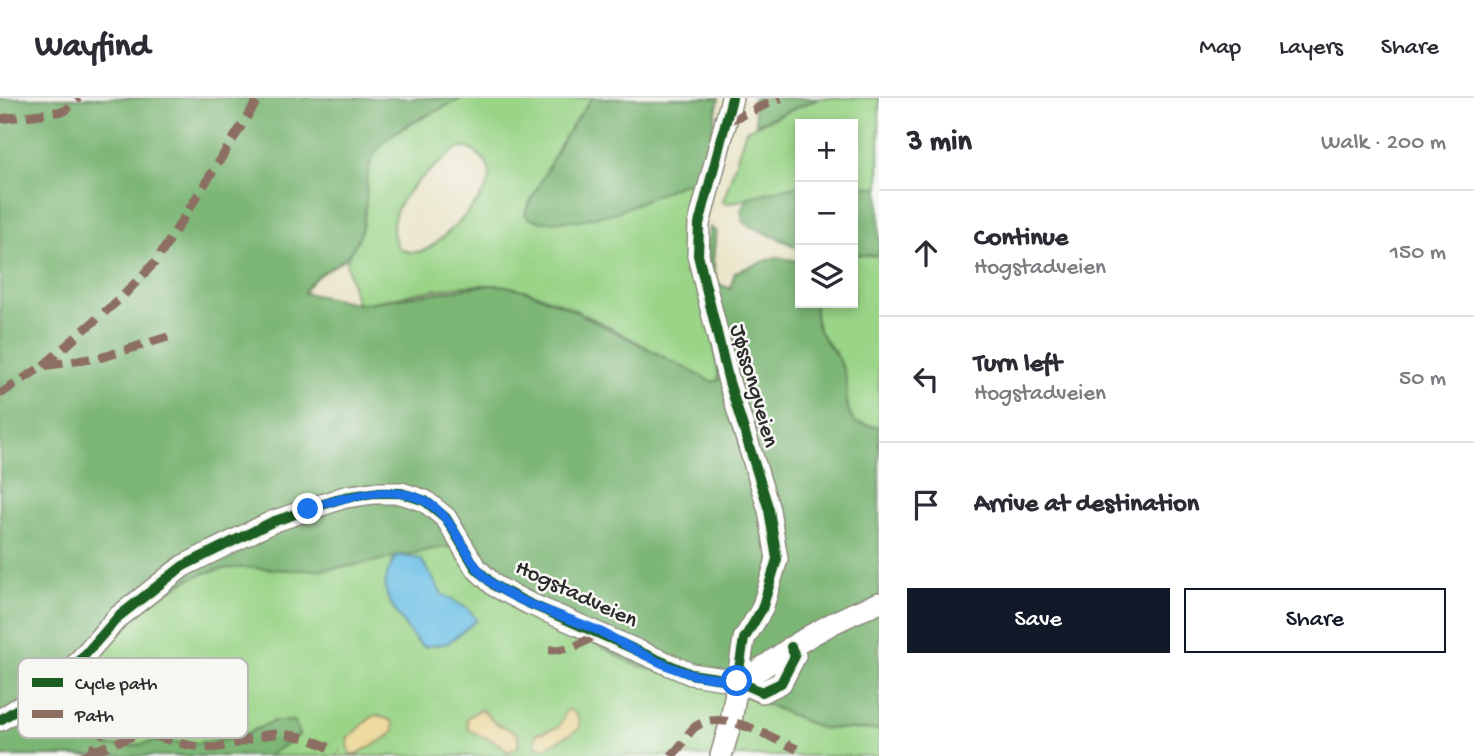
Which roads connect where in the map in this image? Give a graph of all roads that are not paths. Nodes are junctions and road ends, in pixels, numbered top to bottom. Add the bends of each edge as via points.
1 (732, 98) edge
2 (879, 603) edge
3 (81, 658) edge
4 (737, 681) junction
5 (18, 708) edge
6 (0, 720) edge
7 (721, 756) edge

1 - 4 street, Jøssongveien via 699,224 698,255 732,393 769,510 777,559 762,609 744,639
2 - 4 street via 791,647
3 - 4 street, Hogstadveien via 117,617 183,566 272,522 345,497 401,493 425,501 446,518 475,567 495,586 645,656 691,674
4 - 7 street
5 - 6 street, Hogstadveien

